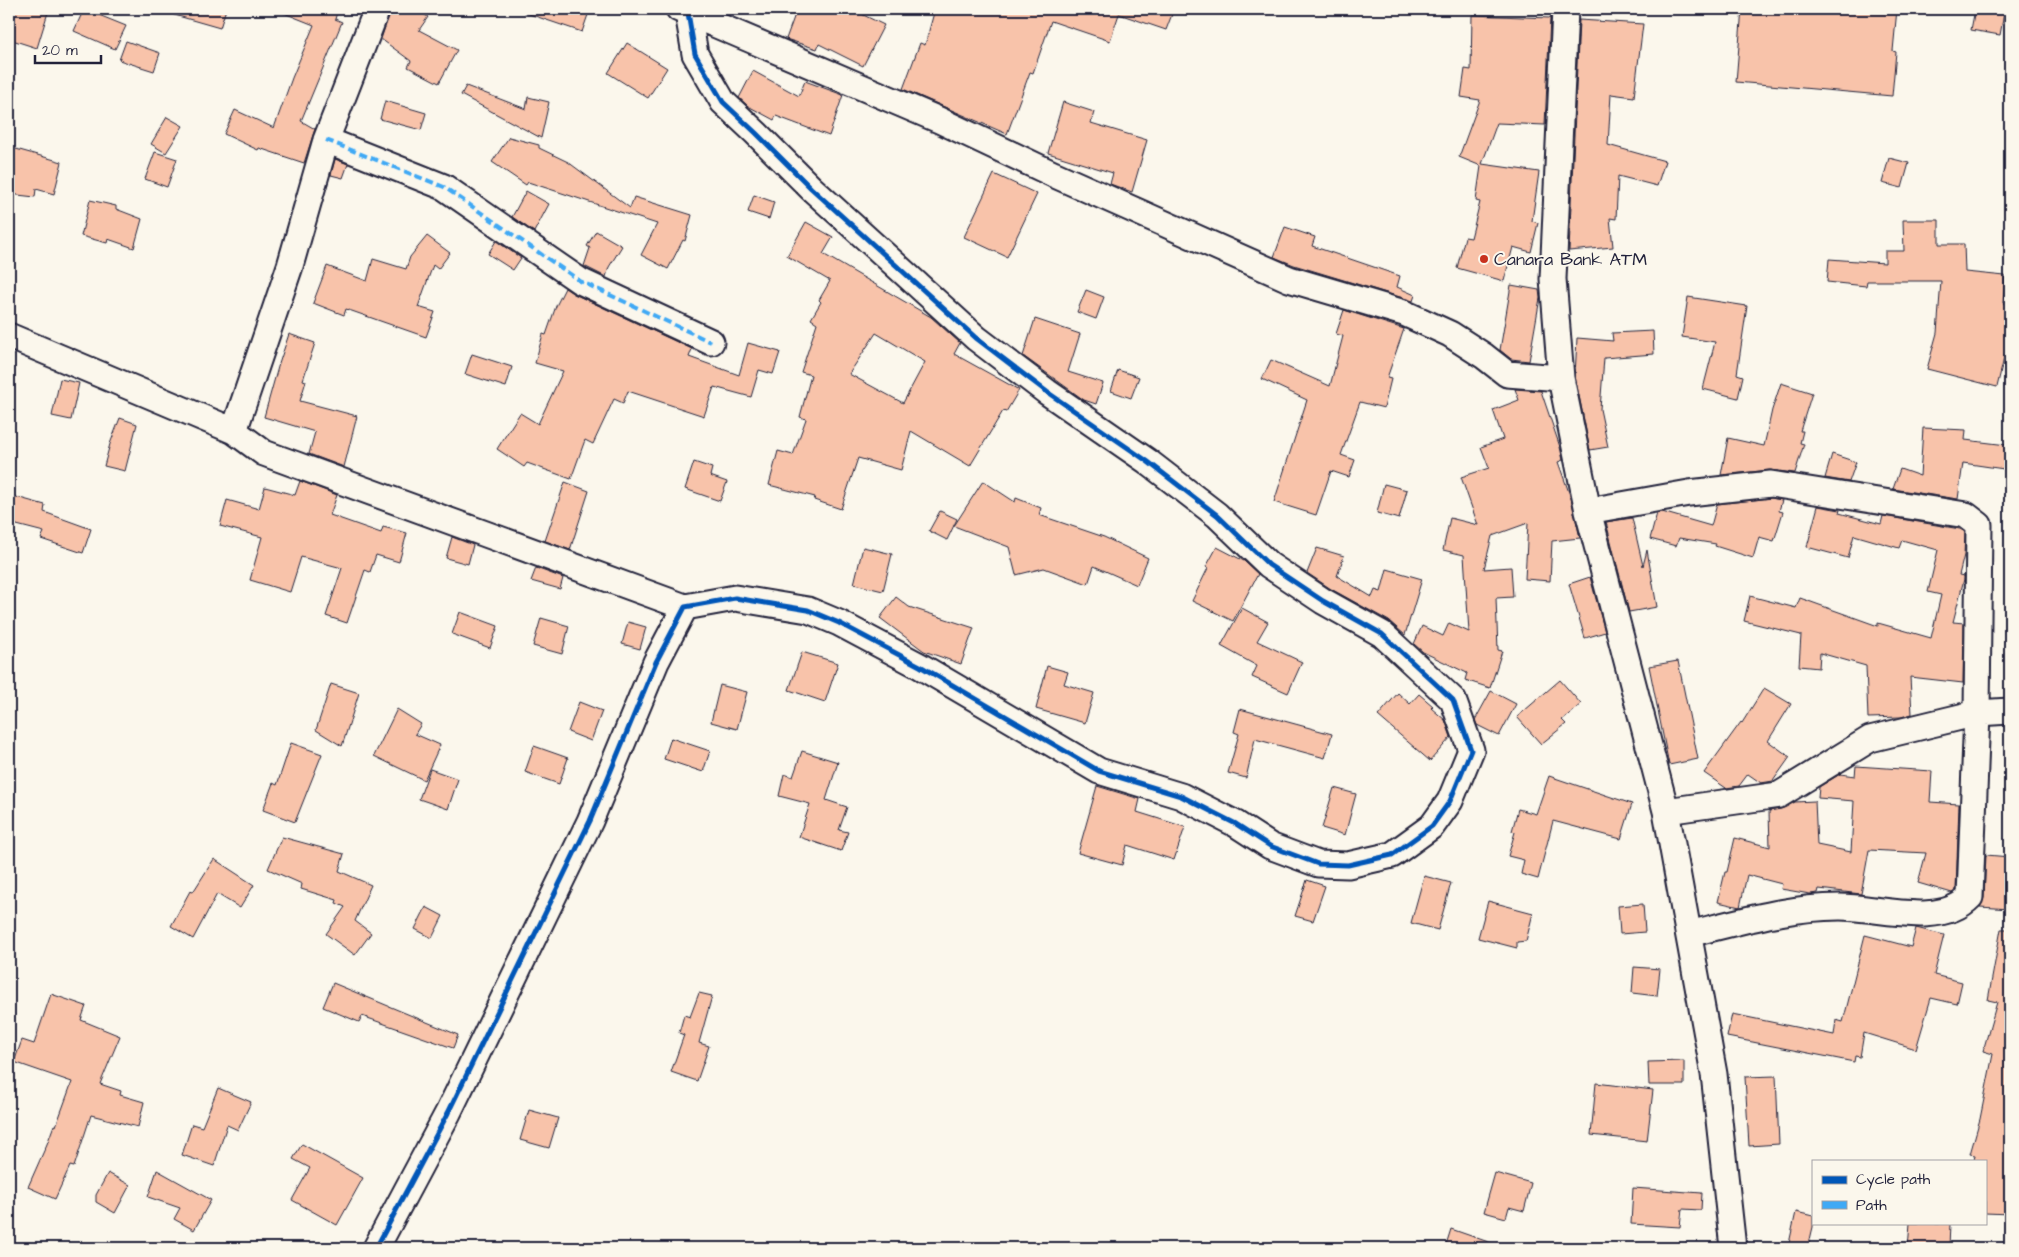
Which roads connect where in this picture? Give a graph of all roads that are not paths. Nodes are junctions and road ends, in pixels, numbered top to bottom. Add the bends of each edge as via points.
1 (378, 9) edge
2 (1565, 9) edge
3 (684, 11) edge
4 (326, 140) junction
5 (9, 336) edge
6 (711, 342) dead end
7 (1562, 378) junction
8 (234, 431) junction
9 (1588, 511) junction
10 (685, 607) junction
11 (2010, 711) edge
12 (1978, 713) junction
13 (1666, 811) junction
14 (1689, 934) junction
15 (376, 1248) edge
16 (1733, 1248) edge

1 - 4 street
2 - 7 street via 1553,279
3 - 7 street via 938,120 1289,279 1404,313 1450,334 1507,374
3 - 10 street via 695,54 723,102 810,188 976,338 1217,514 1269,565 1323,601 1382,634 1453,700 1471,750 1450,800 1432,826 1392,855 1348,865 1318,864 1270,846 1236,824 1181,796 1099,771 920,666 808,610 735,598
4 - 6 street via 444,187 580,281
4 - 8 street via 290,266
5 - 8 street
7 - 9 street
8 - 10 street via 264,453
9 - 12 street via 1689,493 1771,484 1966,515 1979,525
9 - 13 street
10 - 15 street via 656,662 590,821 448,1113
11 - 12 street
12 - 13 street via 1870,738 1779,795
12 - 14 street via 1970,897 1963,904 1950,910 1918,914 1840,907 1778,913
13 - 14 street
14 - 16 street via 1714,1074

